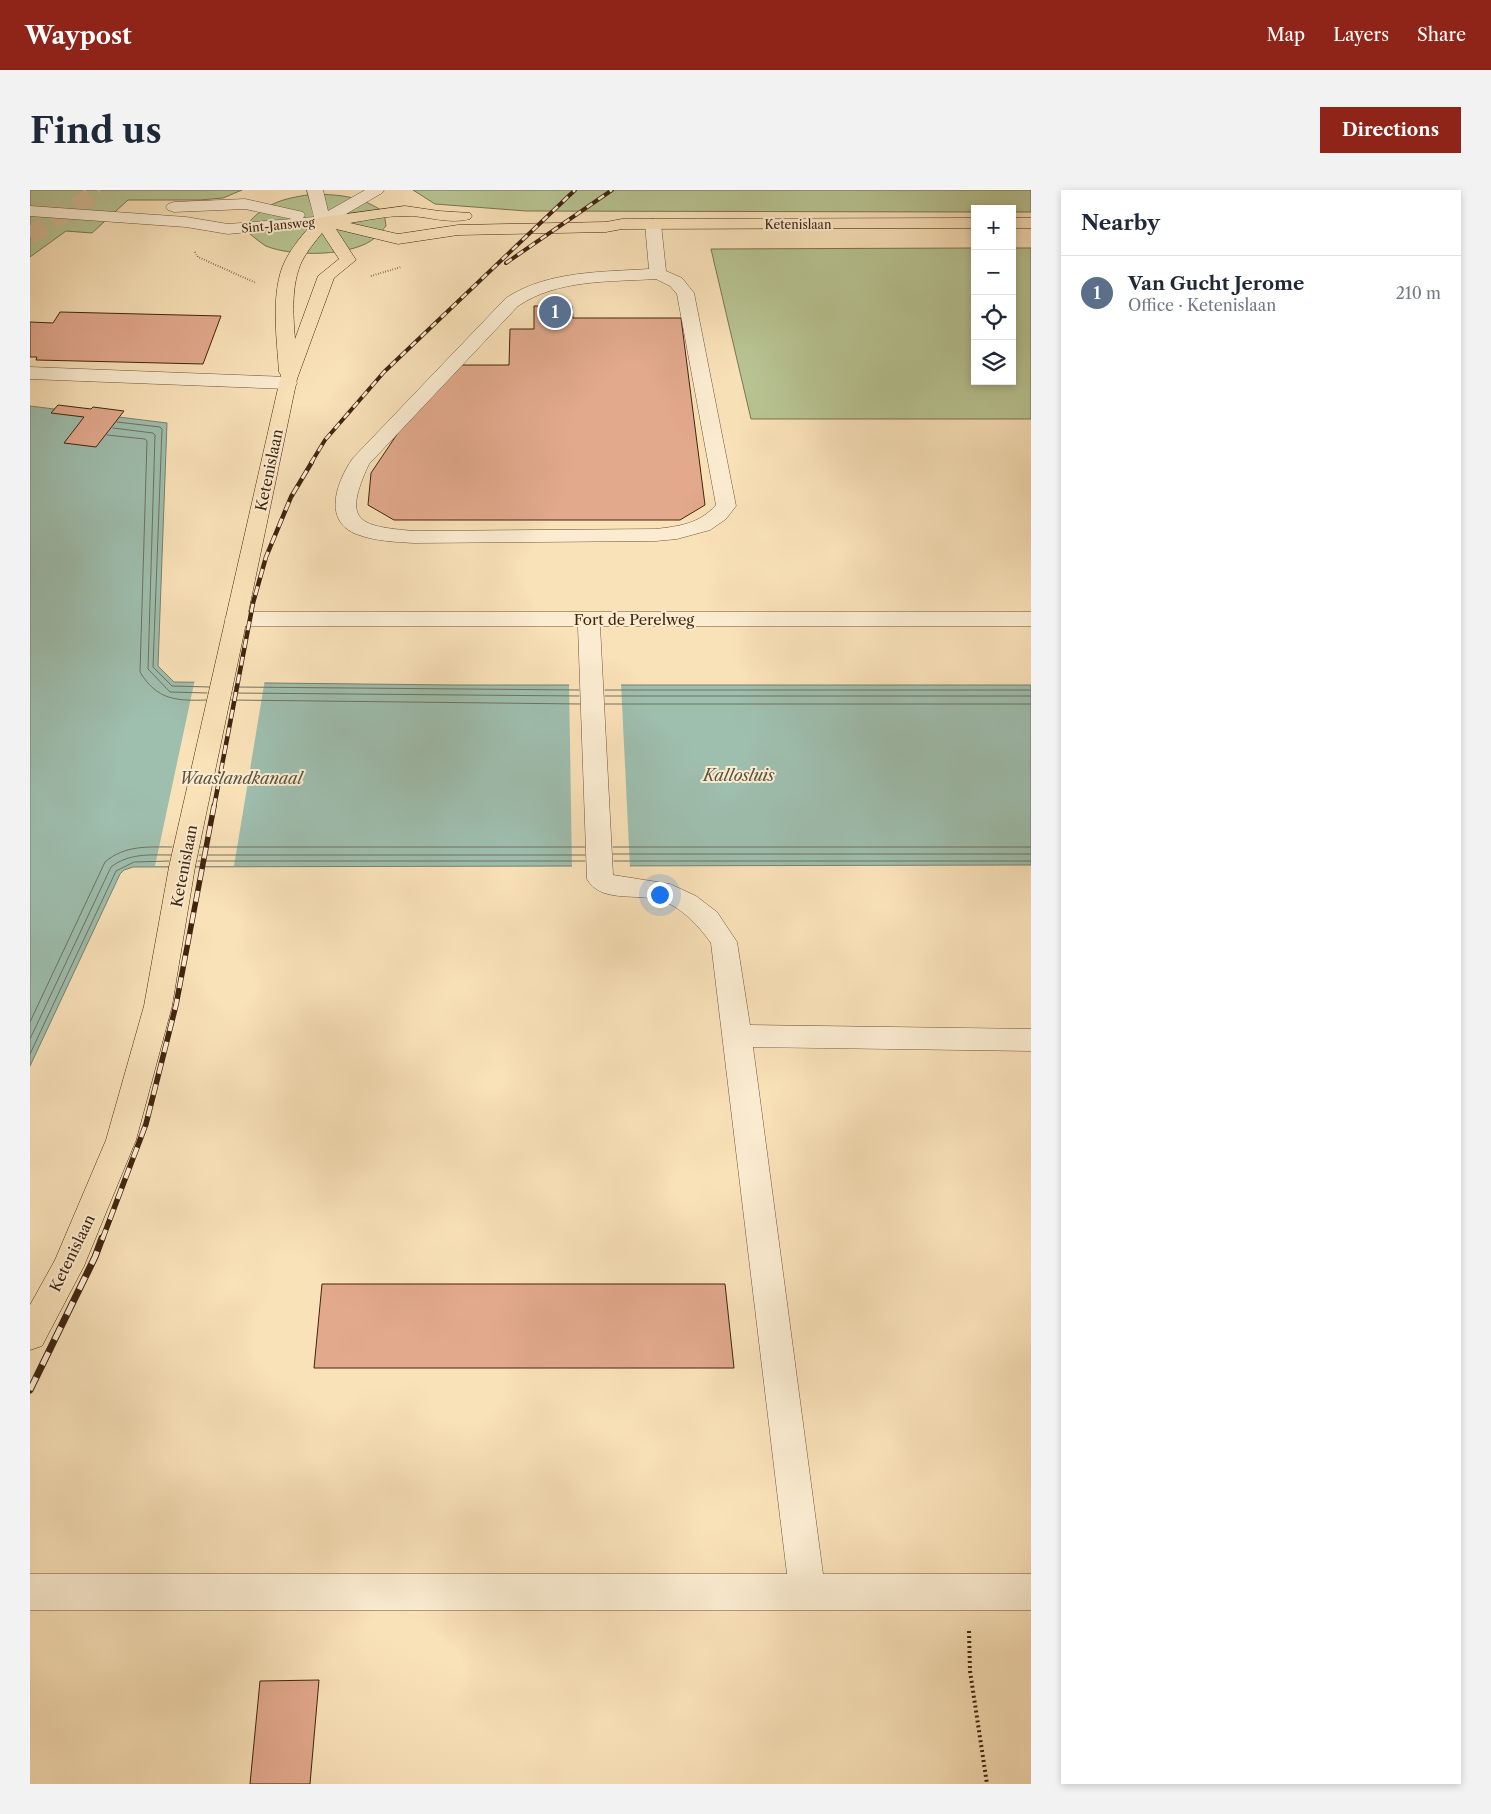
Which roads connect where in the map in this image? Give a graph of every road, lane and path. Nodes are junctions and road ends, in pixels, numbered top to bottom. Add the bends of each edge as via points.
1 (315, 190) edge
2 (376, 190) edge
3 (30, 200) edge
4 (30, 211) edge
5 (323, 221) junction
6 (971, 223) edge
7 (1016, 223) edge
8 (1031, 223) edge
9 (622, 224) junction
10 (653, 224) junction
11 (658, 274) junction
12 (30, 373) edge
13 (288, 381) junction
14 (236, 619) junction
15 (589, 619) junction
16 (1031, 619) edge
17 (737, 1036) junction
18 (1031, 1040) edge
19 (30, 1336) edge
20 (807, 1591) junction
21 (30, 1592) edge
22 (968, 1592) junction
23 (1031, 1592) edge
24 (987, 1784) edge

1 - 5 street
2 - 5 street
3 - 5 street, Sint-Jansweg via 144,208 245,204
4 - 5 street, Sint-Jansweg via 186,222 228,229
5 - 9 main road, Ketenislaan via 406,210 439,216 604,219
5 - 9 main road, Ketenislaan via 398,239 441,231
5 - 13 main road, Ketenislaan via 293,262 289,277 284,328
5 - 13 main road, Ketenislaan via 348,260 326,276
6 - 10 main road, Ketenislaan
7 - 8 main road
9 - 10 main road, Ketenislaan
10 - 11 street
11 - 11 street via 610,276 552,285 531,290 512,302 360,462 347,490 345,503 346,516 354,526 381,534 414,537 656,535 685,532 705,526 718,517 726,506 685,292 676,282
12 - 13 street
13 - 14 main road, Ketenislaan
14 - 15 street, Fort de Perelweg
14 - 19 main road, Ketenislaan via 182,867 158,1006 121,1140 68,1266
15 - 16 street, Fort de Perelweg
15 - 17 street via 600,879 609,885 660,890 688,903 708,919 724,942
17 - 18 street
17 - 20 street
20 - 21 street
20 - 22 street
22 - 23 street
22 - 24 path via 970,1671

